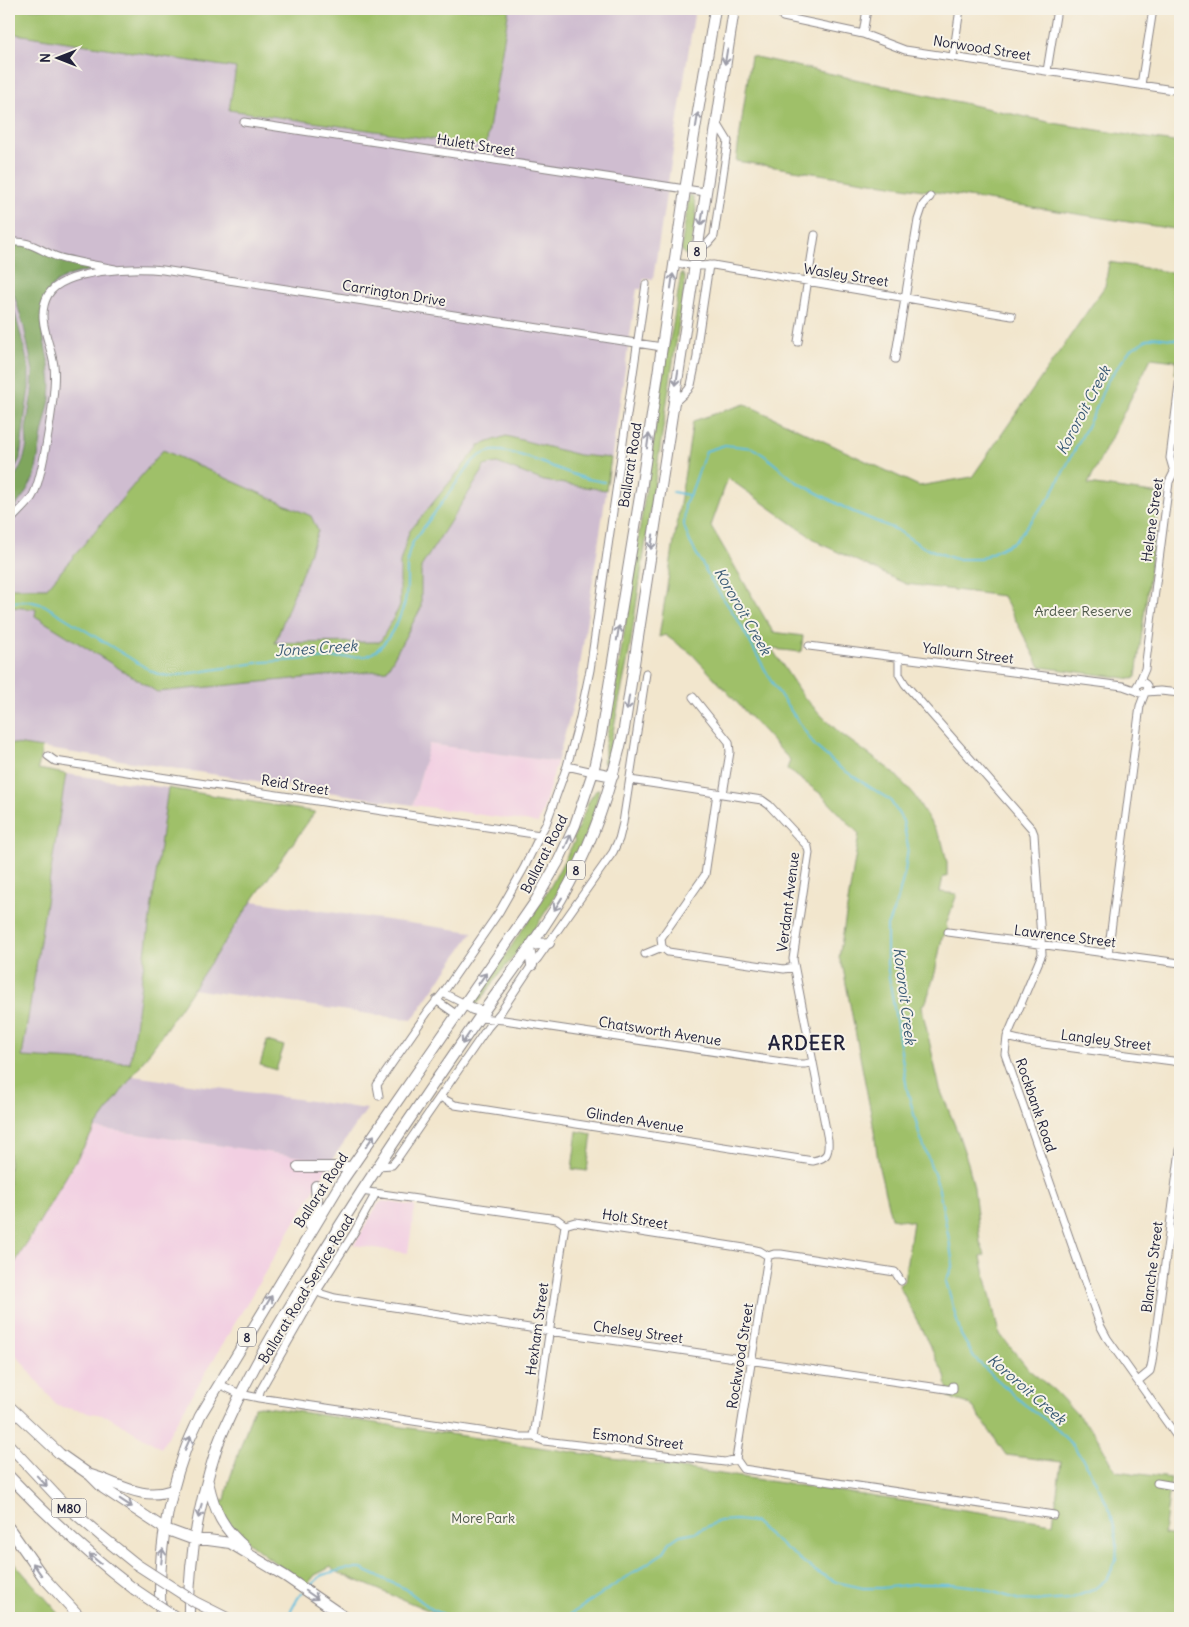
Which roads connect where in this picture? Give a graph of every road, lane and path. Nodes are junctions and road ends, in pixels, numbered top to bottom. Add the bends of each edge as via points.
1 (715, 9) edge
2 (734, 9) edge
3 (867, 9) edge
4 (960, 9) edge
5 (1057, 9) edge
6 (1153, 9) edge
7 (782, 17) dead end
8 (863, 34) junction
9 (953, 56) junction
10 (1047, 71) junction
11 (1141, 85) junction
12 (1180, 91) edge
13 (244, 122) dead end
14 (716, 122) junction
15 (685, 190) junction
16 (706, 192) junction
17 (930, 197) dead end
18 (815, 235) dead end
19 (9, 243) edge
20 (697, 250) junction
21 (674, 263) junction
22 (694, 266) junction
23 (709, 266) junction
24 (123, 270) junction
25 (808, 281) junction
26 (646, 284) dead end
27 (905, 297) junction
28 (1012, 316) dead end
29 (798, 342) dead end
30 (637, 343) junction
31 (662, 347) junction
32 (895, 359) dead end
33 (1180, 377) edge
34 (673, 403) junction
35 (1177, 471) edge
36 (9, 522) edge
37 (809, 646) dead end
38 (902, 657) junction
39 (646, 673) dead end
40 (1142, 688) junction
41 (1180, 693) edge
42 (693, 697) dead end
43 (48, 756) dead end
44 (567, 766) junction
45 (593, 772) junction
46 (613, 776) junction
47 (630, 780) junction
48 (720, 793) junction
49 (540, 835) junction
50 (948, 932) dead end
51 (549, 943) junction
52 (1042, 945) junction
53 (530, 947) junction
54 (662, 947) junction
55 (645, 954) dead end
56 (1108, 954) junction
57 (1180, 963) edge
58 (532, 965) junction
59 (794, 968) junction
60 (443, 993) junction
61 (436, 1000) junction
62 (465, 1004) junction
63 (458, 1015) junction
64 (481, 1015) junction
65 (499, 1018) junction
66 (1007, 1040) junction
67 (813, 1062) junction
68 (1180, 1062) edge
69 (379, 1096) dead end
70 (440, 1097) junction
71 (1180, 1150) edge
72 (826, 1156) joint
73 (378, 1166) junction
74 (298, 1167) dead end
75 (352, 1167) junction
76 (316, 1186) dead end
77 (361, 1191) junction
78 (376, 1194) junction
79 (566, 1225) junction
80 (1170, 1231) junction
81 (1180, 1233) edge
82 (300, 1250) junction
83 (768, 1256) junction
84 (901, 1281) dead end
85 (317, 1291) junction
86 (549, 1331) junction
87 (752, 1361) junction
88 (1138, 1381) junction
89 (219, 1384) junction
90 (953, 1386) dead end
91 (240, 1394) junction
92 (259, 1398) junction
93 (9, 1406) edge
94 (534, 1437) junction
95 (1180, 1441) edge
96 (9, 1445) edge
97 (736, 1460) junction
98 (90, 1475) junction
99 (9, 1476) edge
100 (208, 1481) junction
101 (1157, 1484) dead end
102 (1180, 1488) edge
103 (173, 1490) junction
104 (1054, 1515) dead end
105 (9, 1528) edge
106 (165, 1529) junction
107 (195, 1540) junction
108 (264, 1564) junction
109 (343, 1616) edge
110 (81, 1618) edge
111 (161, 1618) edge
112 (177, 1618) edge
113 (189, 1618) edge
114 (226, 1618) edge

15 -> 1 highway, Ballarat Road / 8
2 -> 14 highway, 8
3 - 8 street
4 - 9 street
5 - 10 street
6 - 11 street
7 - 8 street, Norwood Street
8 - 9 street, Norwood Street via 904,50
9 - 10 street, Norwood Street
10 - 11 street, Norwood Street
11 - 12 street, Norwood Street
13 - 15 street, Hulett Street
14 - 16 highway, 8
14 - 20 street via 728,141 714,236
15 - 16 street, Hulett Street
15 - 21 highway, Ballarat Road / 8
16 -> 20 highway, 8
17 - 27 street via 920,210
18 - 25 street
19 - 24 street, Carrington Drive via 17,241 62,259
20 - 22 highway, 8
21 - 22 street, Wasley Street
31 -> 21 highway, Ballarat Road / 8
22 - 23 street, Wasley Street
22 -> 34 highway, 8
23 - 25 street, Wasley Street
23 - 34 street via 691,385
24 - 30 street, Carrington Drive via 145,268
24 - 36 street, Carrington Drive via 72,278 48,295 43,319 55,384 41,474 32,496
25 - 27 street, Wasley Street
25 - 29 street
26 - 30 street, Ballarat Road
27 - 28 street, Wasley Street
27 - 32 street
30 - 31 street, Carrington Drive
30 - 44 street, Ballarat Road via 590,670
45 -> 31 highway, Ballarat Road / 8 via 608,696
33 - 35 street, Helene Street via 1170,458
34 -> 46 highway, 8 via 624,729
35 - 40 street, Helene Street via 1168,482
37 - 38 street, Yallourn Street
38 - 40 street, Yallourn Street
38 - 52 street via 902,679 1032,829
39 - 47 street
40 - 41 street, Yallourn Street
40 - 56 street, Helene Street
42 - 48 street via 729,742 730,752
43 - 49 street, Reid Street via 55,761
44 - 45 street
44 - 49 street, Ballarat Road
45 - 46 highway
62 -> 45 highway, Ballarat Road / 8 via 535,902 558,862
46 -> 53 highway, 8 via 584,854
47 - 48 street, Verdant Avenue
47 - 51 street via 624,823 613,852
48 - 54 street via 705,875 661,938
48 - 59 street, Verdant Avenue via 762,800 808,847
49 - 60 street, Ballarat Road via 514,888
50 - 52 street, Lawrence Street
51 - 53 highway
51 - 58 street
52 - 56 street, Lawrence Street
52 - 66 street via 1042,954
53 - 58 highway
53 - 64 highway, 8
54 - 55 street
54 - 59 street via 668,952
56 - 57 street, Lawrence Street
58 - 65 street
59 - 67 street, Verdant Avenue
60 - 61 street, Ballarat Road
60 - 62 street
61 - 63 street
61 - 69 street, Ballarat Road via 377,1084
62 - 63 highway, Ballarat Road / 8
62 - 64 highway
63 - 64 highway via 468,1018
75 -> 63 highway, Ballarat Road / 8
64 - 65 street, Chatsworth Avenue via 491,1012
64 -> 73 highway, 8
65 - 67 street, Chatsworth Avenue via 796,1064
65 - 70 street
66 - 68 street, Langley Street
66 - 88 street, Rockbank Road via 1005,1054 1100,1325
67 - 72 street, Verdant Avenue via 828,1140
70 - 72 street, Glinden Avenue via 455,1105 813,1161
70 - 73 street via 392,1165
71 - 80 street, Blanche Street
73 - 77 highway, 8
74 - 75 highway
75 - 82 highway, Ballarat Road / 8
76 - 82 highway via 317,1202
77 - 78 street, Holt Street
77 - 91 highway, 8 via 260,1355
78 - 79 street, Holt Street via 556,1219
78 - 85 street, Ballarat Road Service Road
79 - 83 street, Holt Street via 574,1222 751,1249
79 - 86 street, Hexham Street
80 - 81 street
80 - 88 street, Blanche Street via 1152,1362 1150,1371
89 -> 82 highway, Ballarat Road / 8
83 - 84 street, Holt Street via 781,1254 895,1272
83 - 87 street, Rockwood Street
85 - 86 street, Chelsey Street via 335,1298
85 - 92 street, Ballarat Road Service Road
86 - 87 street, Chelsey Street
86 - 94 street, Hexham Street
87 - 90 street, Chelsey Street via 953,1390
87 - 97 street, Rockwood Street
88 - 95 street, Rockbank Road
89 - 91 street, Esmond Street
103 -> 89 highway, Ballarat Road / 8 via 185,1450
91 - 92 street, Esmond Street
91 - 100 highway, 8 via 220,1437
92 - 94 street, Esmond Street
93 - 98 highway via 60,1454
94 - 97 street, Esmond Street via 544,1441 724,1462
96 -> 114 highway, M80, bridge via 64,1504 100,1536 136,1564
97 - 104 street, Esmond Street via 743,1469
98 - 103 highway via 137,1492 159,1494
98 -> 106 highway via 103,1488
112 -> 99 highway, M80, bridge via 75,1542
100 -> 107 highway, 8
100 - 108 highway via 221,1521
101 - 102 street
103 - 106 highway, Ballarat Road / 8
110 -> 105 highway via 44,1578
106 - 107 highway
111 -> 106 highway, Ballarat Road / 8 via 159,1594
107 - 108 highway via 230,1543
107 - 113 highway, 8
108 -> 109 highway

